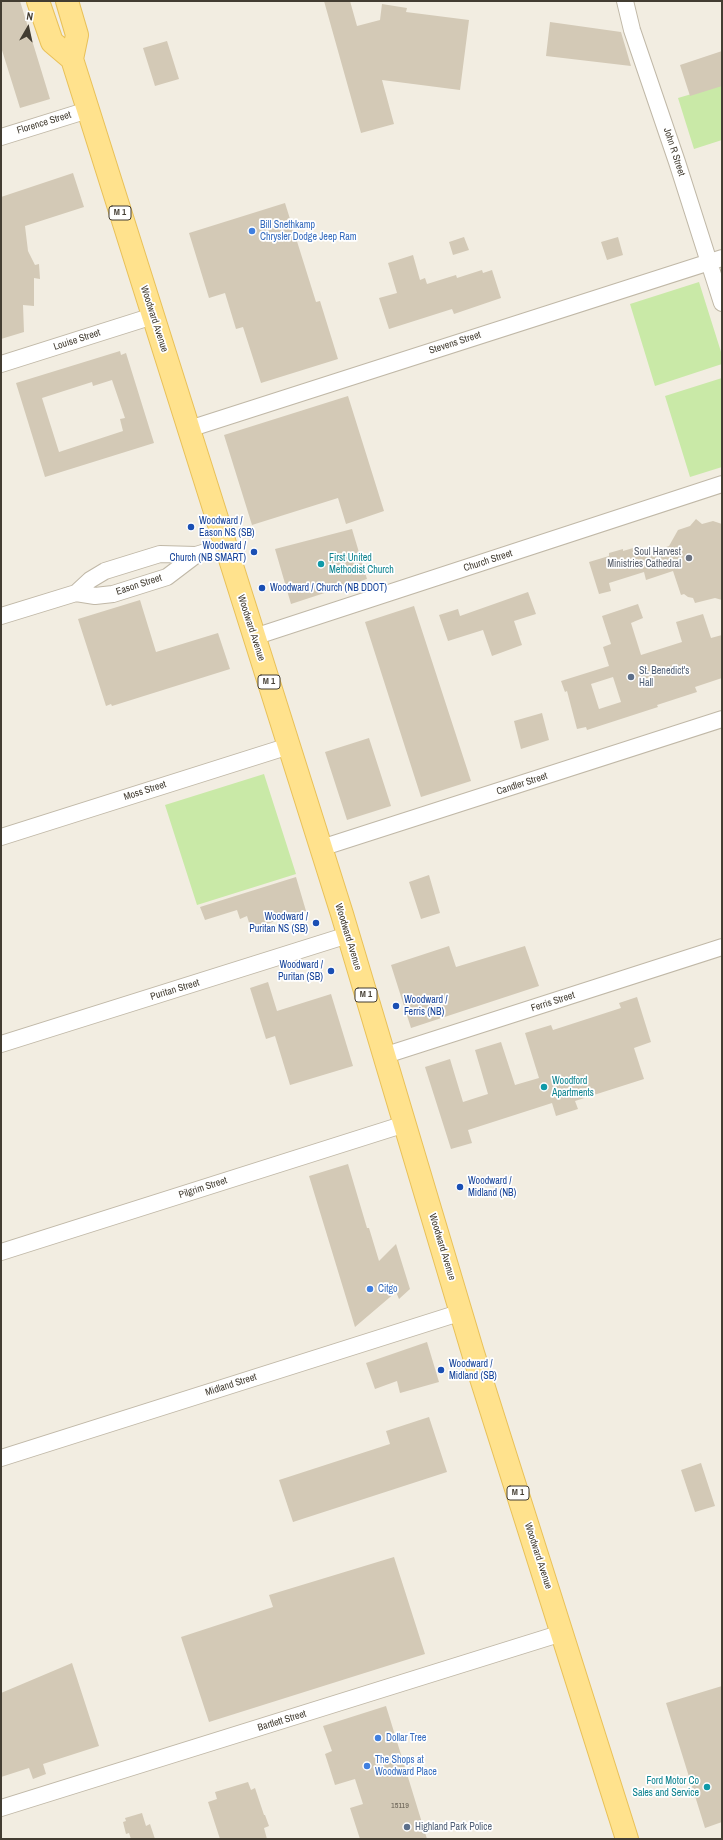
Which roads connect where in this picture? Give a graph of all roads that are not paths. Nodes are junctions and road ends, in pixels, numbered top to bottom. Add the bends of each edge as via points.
1 (38, 1) edge
2 (67, 1) edge
3 (624, 1) edge
4 (72, 59) junction
5 (88, 110) junction
6 (1, 137) edge
7 (715, 260) edge
8 (722, 303) edge
9 (153, 316) junction
10 (1, 364) edge
11 (188, 429) junction
12 (722, 484) edge
13 (225, 546) junction
14 (196, 555) junction
15 (76, 593) junction
16 (1, 616) edge
17 (254, 637) junction
18 (722, 720) edge
19 (289, 746) junction
20 (1, 836) edge
21 (321, 848) junction
22 (348, 935) junction
23 (722, 948) edge
24 (1, 1044) edge
25 (383, 1056) junction
26 (405, 1124) junction
27 (1, 1252) edge
28 (462, 1312) junction
29 (1, 1458) edge
30 (562, 1633) junction
31 (1, 1808) edge
32 (627, 1839) edge

1 - 4 main road via 52,42
2 - 4 main road, Woodward Avenue / M 1 via 77,34
3 - 7 street, John R Street via 677,162
4 - 5 main road, Woodward Avenue / M 1
5 - 6 street, Florence Street
5 - 9 main road, Woodward Avenue / M 1
7 - 8 street, John R Street
7 - 11 street, Stevens Street
9 - 10 street, Louise Street
9 - 11 main road, Woodward Avenue / M 1
11 - 13 main road, Woodward Avenue / M 1
12 - 17 street, Church Street
13 - 14 street, Eason Street
13 - 17 main road, Woodward Avenue / M 1
14 - 15 street, Eason Street via 167,576 120,592 95,596
14 - 15 street, Eason Street via 160,554 105,571
15 - 16 street, Eason Street
17 - 19 main road, Woodward Avenue / M 1
18 - 21 street, Candler Street
19 - 20 street, Moss Street
19 - 21 main road, Woodward Avenue / M 1
21 - 22 main road, Woodward Avenue / M 1
22 - 24 street, Puritan Street
22 - 25 main road, Woodward Avenue / M 1
23 - 25 street, Ferris Street
25 - 26 main road, Woodward Avenue / M 1
26 - 27 street, Pilgrim Street
26 - 28 main road, Woodward Avenue / M 1
28 - 29 street, Midland Street
28 - 30 main road, Woodward Avenue / M 1
30 - 31 street, Bartlett Street
30 - 32 main road, Woodward Avenue / M 1

